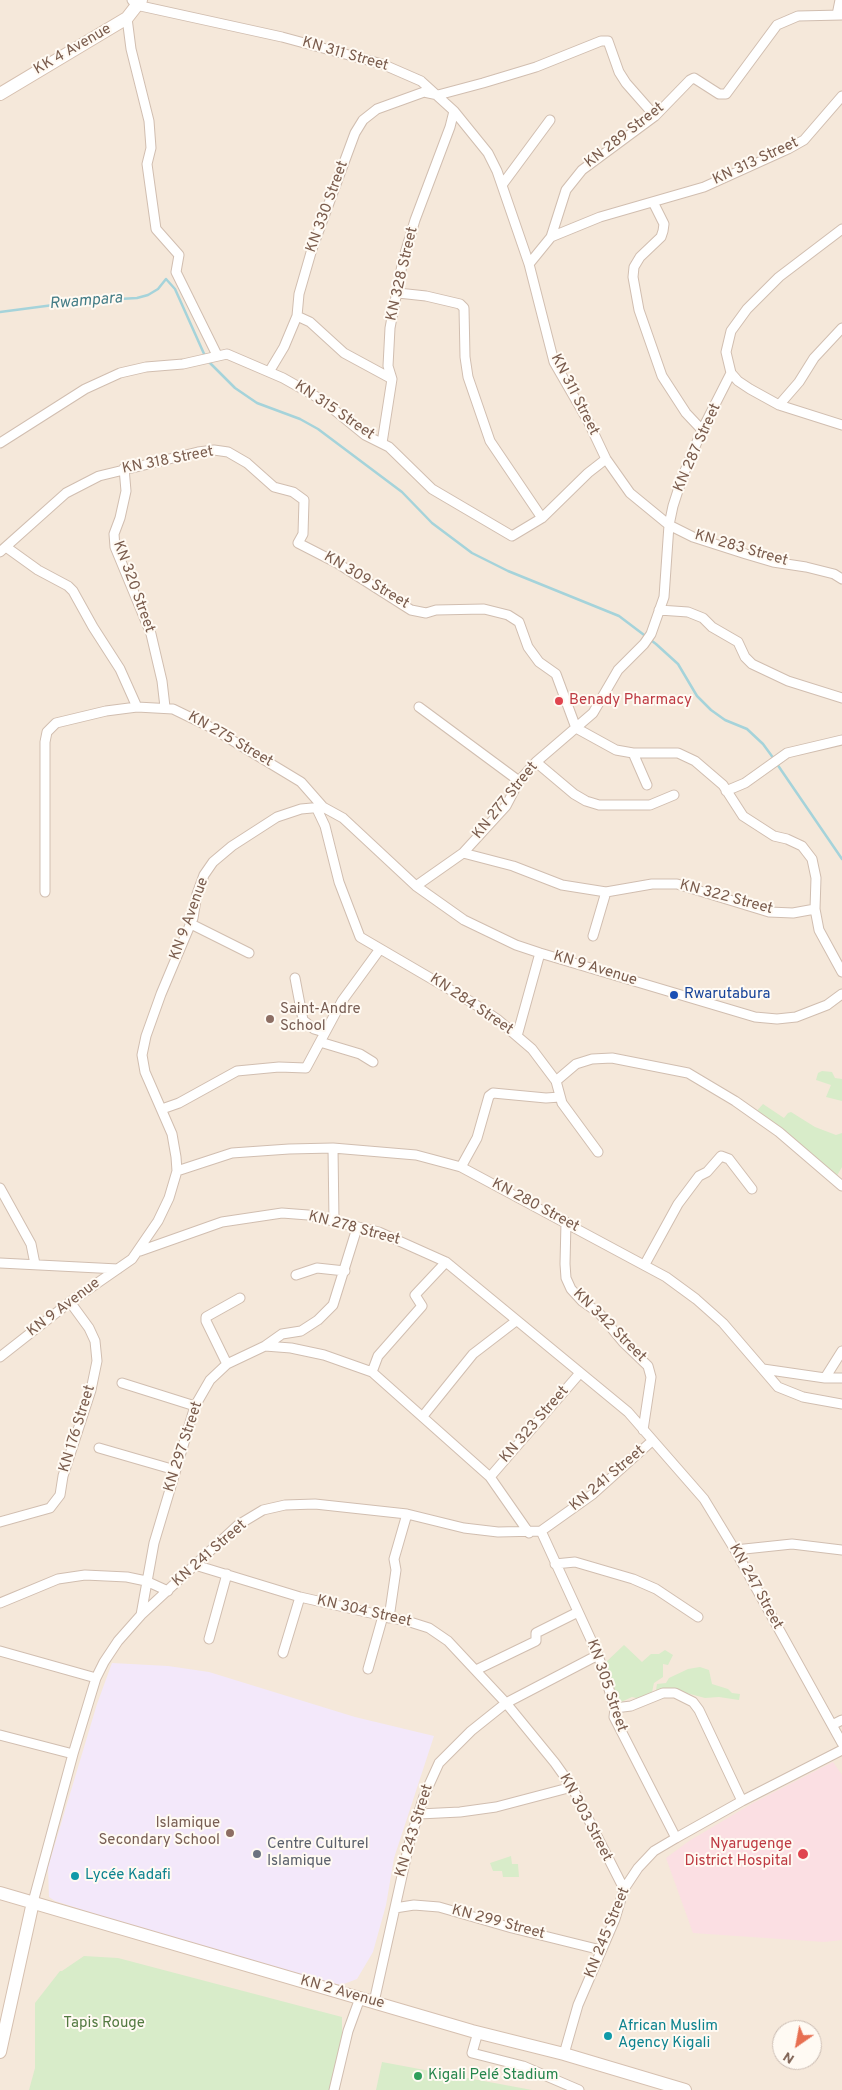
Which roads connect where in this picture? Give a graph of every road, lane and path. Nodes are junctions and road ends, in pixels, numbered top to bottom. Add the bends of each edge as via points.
1 (840, 0) edge
2 (137, 2) edge
3 (840, 15) edge
4 (127, 18) junction
5 (0, 94) edge
6 (438, 95) junction
7 (842, 96) edge
8 (454, 111) junction
9 (655, 116) junction
10 (550, 120) dead end
11 (502, 186) junction
12 (653, 202) junction
13 (842, 229) edge
14 (551, 237) junction
15 (529, 264) junction
16 (398, 293) junction
17 (297, 316) junction
18 (842, 328) edge
19 (217, 355) junction
20 (269, 372) junction
21 (731, 373) junction
22 (392, 379) junction
23 (779, 405) junction
24 (842, 425) edge
25 (702, 430) junction
26 (0, 443) edge
27 (382, 443) junction
28 (606, 459) junction
29 (124, 468) junction
30 (542, 518) junction
31 (669, 525) junction
32 (298, 543) joint
33 (3, 549) edge
34 (842, 579) edge
35 (659, 610) junction
36 (842, 698) edge
37 (419, 706) dead end
38 (137, 707) junction
39 (165, 707) junction
40 (576, 728) junction
41 (842, 740) edge
42 (634, 754) junction
43 (536, 762) junction
44 (519, 781) junction
45 (646, 785) dead end
46 (726, 791) junction
47 (674, 795) dead end
48 (320, 807) junction
49 (463, 854) junction
50 (416, 886) junction
51 (45, 892) dead end
52 (606, 892) junction
53 (815, 909) junction
54 (191, 924) junction
55 (593, 936) dead end
56 (380, 949) junction
57 (540, 952) junction
58 (249, 953) dead end
59 (842, 972) edge
60 (295, 978) dead end
61 (842, 994) edge
62 (324, 1032) junction
63 (517, 1036) junction
64 (320, 1042) junction
65 (373, 1062) dead end
66 (556, 1081) junction
67 (560, 1096) junction
68 (162, 1109) junction
69 (332, 1148) junction
70 (598, 1152) dead end
71 (461, 1167) junction
72 (177, 1171) junction
73 (842, 1186) edge
74 (0, 1188) edge
75 (752, 1189) dead end
76 (334, 1221) junction
77 (566, 1222) junction
78 (356, 1228) junction
79 (140, 1251) junction
80 (446, 1262) junction
81 (0, 1263) edge
82 (35, 1264) junction
83 (645, 1264) junction
84 (118, 1269) junction
85 (345, 1272) junction
86 (296, 1275) dead end
87 (240, 1298) dead end
88 (70, 1302) junction
89 (516, 1322) junction
90 (265, 1346) junction
91 (842, 1351) edge
92 (0, 1357) edge
93 (227, 1364) junction
94 (763, 1369) junction
95 (372, 1372) junction
96 (580, 1373) junction
97 (825, 1378) junction
98 (842, 1378) edge
99 (122, 1383) dead end
100 (842, 1404) edge
101 (195, 1406) junction
102 (422, 1416) junction
103 (643, 1430) junction
104 (652, 1442) junction
105 (99, 1448) dead end
106 (176, 1470) junction
107 (490, 1477) junction
108 (407, 1514) junction
109 (0, 1522) edge
110 (541, 1531) junction
111 (528, 1532) junction
112 (735, 1550) junction
113 (842, 1550) edge
114 (556, 1564) junction
115 (195, 1565) junction
116 (227, 1574) junction
117 (146, 1581) junction
118 (168, 1590) junction
119 (300, 1597) junction
120 (0, 1602) edge
121 (578, 1612) junction
122 (141, 1615) junction
123 (386, 1617) junction
124 (698, 1617) dead end
125 (209, 1639) dead end
126 (0, 1651) edge
127 (283, 1653) dead end
128 (598, 1655) junction
129 (368, 1669) dead end
130 (476, 1670) junction
131 (96, 1678) junction
132 (506, 1703) junction
133 (615, 1708) junction
134 (842, 1720) edge
135 (832, 1725) junction
136 (0, 1735) edge
137 (842, 1743) edge
138 (842, 1750) edge
139 (73, 1754) junction
140 (572, 1787) junction
141 (742, 1801) junction
142 (419, 1814) junction
143 (676, 1838) junction
144 (624, 1889) junction
145 (0, 1892) edge
146 (33, 1902) junction
147 (395, 1908) junction
148 (601, 1950) junction
149 (360, 1998) junction
150 (374, 2002) junction
151 (3, 2019) edge
152 (478, 2032) junction
153 (0, 2052) edge
154 (564, 2054) junction
155 (334, 2090) edge
156 (579, 2090) edge
157 (685, 2090) edge

1 - 3 street
2 - 4 main road, KK 4 Avenue
2 - 6 street, KN 311 Street via 382,64 421,80
3 - 9 street, KN 289 Street via 798,16 784,20 726,94 719,94 694,78
4 - 5 main road, KK 4 Avenue
4 - 19 street via 131,49 149,121 151,148 147,164 156,230 179,255 176,272
6 - 8 street, KN 311 Street
6 - 9 street, KN 330 Street via 536,67 600,41 608,41 622,78
6 - 17 street, KN 330 Street via 424,92 405,97 377,109 363,120 355,133 312,249 299,294
7 - 12 street, KN 313 Street via 804,140 788,150 704,187
8 - 11 street, KN 311 Street via 488,153
8 - 16 street, KN 328 Street via 407,246
9 - 14 street, KN 289 Street via 572,180 559,205
10 - 11 street
11 - 15 street, KN 311 Street
12 - 14 street, KN 313 Street via 600,217
12 - 25 street via 664,224 661,237 634,267 639,310 662,376 686,413
13 - 21 street via 779,277 747,309 731,331 727,343
14 - 15 street, KN 313 Street
15 - 28 street, KN 311 Street via 554,362 588,420
16 - 22 street, KN 328 Street via 390,328 388,366
16 - 30 street via 426,296 460,304 464,308 468,377 490,441
17 - 20 street, KN 330 Street
17 - 22 street via 310,322 344,353
18 - 23 street via 814,358
19 - 20 street, KN 315 Street via 234,356
19 - 26 street, KN 315 Street via 184,364 120,373 85,390
20 - 27 street, KN 315 Street via 309,391 365,435
21 - 23 street via 750,389
21 - 25 street, KN 287 Street
22 - 27 street, KN 328 Street
23 - 24 street
25 - 31 street, KN 287 Street via 682,478
27 - 30 street, KN 315 Street via 400,456 432,489 512,536
28 - 30 street, KN 315 Street
28 - 31 street, KN 311 Street via 630,492
29 - 32 street, KN 318 Street via 198,452 228,452 247,463 274,487 293,492 304,500 304,527
29 - 33 street, KN 318 Street via 99,476 66,493
29 - 39 street, KN 320 Street via 126,491 114,534 115,547 151,634
31 - 34 street, KN 283 Street via 693,537 746,554 806,567
31 - 35 street, KN 277 Street via 664,597
32 - 40 street, KN 309 Street via 412,610 426,613 484,609 508,615 519,622 528,647 539,662 556,674
33 - 38 street via 73,591 120,669
35 - 36 street via 688,612 703,618 738,642 752,664 788,681
35 - 40 street, KN 277 Street via 644,644 618,670 593,713
37 - 44 street
38 - 39 street, KN 275 Street
38 - 51 street, KN 275 Street via 56,724 48,732 45,742
39 - 48 street, KN 275 Street via 187,714 301,782
40 - 42 street via 616,750
40 - 43 street, KN 277 Street
41 - 46 street via 787,753 745,783
42 - 45 street
42 - 46 street via 678,753 695,761
43 - 44 street, KN 277 Street
43 - 47 street via 574,794 599,805 650,805
44 - 49 street, KN 277 Street via 506,806
46 - 53 street via 743,816 758,827 802,846 812,860 816,878
48 - 50 street, KN 9 Avenue via 343,818
48 - 54 street, KN 9 Avenue via 301,808 277,817 213,862 197,894
48 - 56 street, KN 284 Street via 339,882 360,937
49 - 50 street, KN 277 Street
49 - 52 street, KN 322 Street via 514,866 562,885
50 - 57 street, KN 9 Avenue via 464,920 516,945
52 - 53 street, KN 322 Street via 652,884 677,884 769,912 793,913
52 - 55 street
53 - 59 street via 818,930
54 - 58 street
54 - 68 street, KN 9 Avenue via 161,994 142,1055 145,1072
56 - 62 street
56 - 63 street, KN 284 Street via 452,989
57 - 61 street, KN 9 Avenue via 755,1017 796,1017 826,1005
57 - 63 street
60 - 62 street via 303,1020
62 - 64 street
63 - 66 street, KN 284 Street via 532,1049
64 - 65 street via 360,1054
64 - 68 street via 306,1068 237,1071
66 - 67 street
66 - 73 street via 579,1062 612,1058 688,1073 779,1132
67 - 70 street
67 - 71 street via 546,1098 493,1093 489,1096 477,1138
68 - 72 street, KN 9 Avenue via 172,1134
69 - 71 street, KN 280 Street via 416,1155
69 - 72 street, KN 280 Street via 241,1152 215,1157
69 - 76 street
71 - 77 street, KN 280 Street
72 - 79 street, KN 9 Avenue via 158,1222
74 - 82 street via 31,1244
75 - 83 street via 728,1159 721,1156 707,1172 698,1176 678,1204
76 - 78 street, KN 278 Street
76 - 79 street, KN 278 Street via 288,1213 260,1215 222,1222
77 - 83 street, KN 280 Street
77 - 103 street, KN 342 Street via 565,1264 570,1288 599,1313 648,1366 651,1377
78 - 80 street, KN 278 Street via 378,1232
78 - 85 street
79 - 84 street, KN 9 Avenue
80 - 89 street, KN 278 Street
80 - 95 street via 415,1295 422,1306 378,1356
81 - 82 street
82 - 84 street
83 - 94 street, KN 280 Street via 696,1299 723,1323
84 - 88 street, KN 9 Avenue
85 - 86 street via 317,1268
85 - 90 street via 334,1305 318,1320 301,1331 282,1334
87 - 93 street via 206,1316
88 - 92 street, KN 9 Avenue
88 - 109 street, KN 176 Street via 94,1341 97,1361 60,1495 50,1508
89 - 96 street, KN 278 Street
89 - 102 street via 472,1354
90 - 93 street, KN 297 Street
90 - 95 street, KN 297 Street via 324,1355
91 - 97 street
93 - 101 street, KN 297 Street via 210,1380
94 - 97 street
94 - 100 street, KN 280 Street via 778,1387 789,1392
95 - 102 street, KN 297 Street
96 - 103 street, KN 278 Street via 628,1412
96 - 107 street, KN 323 Street
97 - 98 street
99 - 101 street
101 - 106 street, KN 297 Street
102 - 107 street, KN 297 Street
103 - 104 street, KN 278 Street
104 - 110 street, KN 241 Street via 593,1494
104 - 112 street, KN 247 Street via 704,1499
105 - 106 street
106 - 117 street, KN 297 Street via 156,1534
107 - 111 street, KN 297 Street
108 - 111 street, KN 241 Street via 464,1528
108 - 115 street, KN 241 Street via 340,1506 285,1505 263,1510 238,1525
108 - 123 street via 394,1559 396,1570
110 - 111 street, KN 241 Street
110 - 114 street, KN 305 Street
112 - 113 street via 792,1544
112 - 135 street, KN 247 Street
114 - 121 street, KN 305 Street
114 - 124 street via 575,1562 632,1579 656,1589
115 - 116 street, KN 304 Street
115 - 118 street, KN 241 Street
116 - 119 street, KN 304 Street
116 - 125 street
117 - 118 street
117 - 120 street via 106,1574 58,1579
117 - 122 street, KN 297 Street
118 - 122 street, KN 241 Street
119 - 123 street, KN 304 Street
119 - 127 street
121 - 128 street, KN 305 Street
121 - 130 street via 536,1633 536,1641
122 - 131 street, KN 241 Street via 118,1641
123 - 129 street
123 - 130 street, KN 304 Street via 429,1628 448,1641
126 - 131 street
128 - 132 street, KN 243 Street
128 - 133 street, KN 305 Street
130 - 132 street, KN 304 Street
131 - 139 street, KN 241 Street
132 - 140 street, KN 303 Street via 537,1738
132 - 142 street, KN 243 Street via 470,1731 439,1763
133 - 141 street via 631,1706 663,1693 675,1693 693,1702
133 - 143 street, KN 305 Street via 614,1717
134 - 135 street
135 - 137 street, KN 247 Street
136 - 139 street
138 - 141 street, KN 245 Street
139 - 146 street, KN 241 Street
140 - 142 street via 496,1807
140 - 144 street, KN 303 Street
141 - 143 street, KN 245 Street
142 - 147 street, KN 243 Street
143 - 144 street, KN 245 Street via 654,1851
144 - 148 street, KN 245 Street via 616,1919
145 - 146 main road, KN 2 Avenue
146 - 149 main road, KN 2 Avenue
146 - 151 main road
147 - 148 street, KN 299 Street via 414,1905 439,1907
147 - 150 street, KN 243 Street
148 - 154 street, KN 245 Street via 578,2005
149 - 150 main road, KN 2 Avenue
149 - 155 street via 348,2031
150 - 152 main road, KN 2 Avenue
151 - 153 main road
152 - 154 main road, KN 2 Avenue
152 - 156 street via 472,2054 523,2066
154 - 157 main road, KN 2 Avenue

